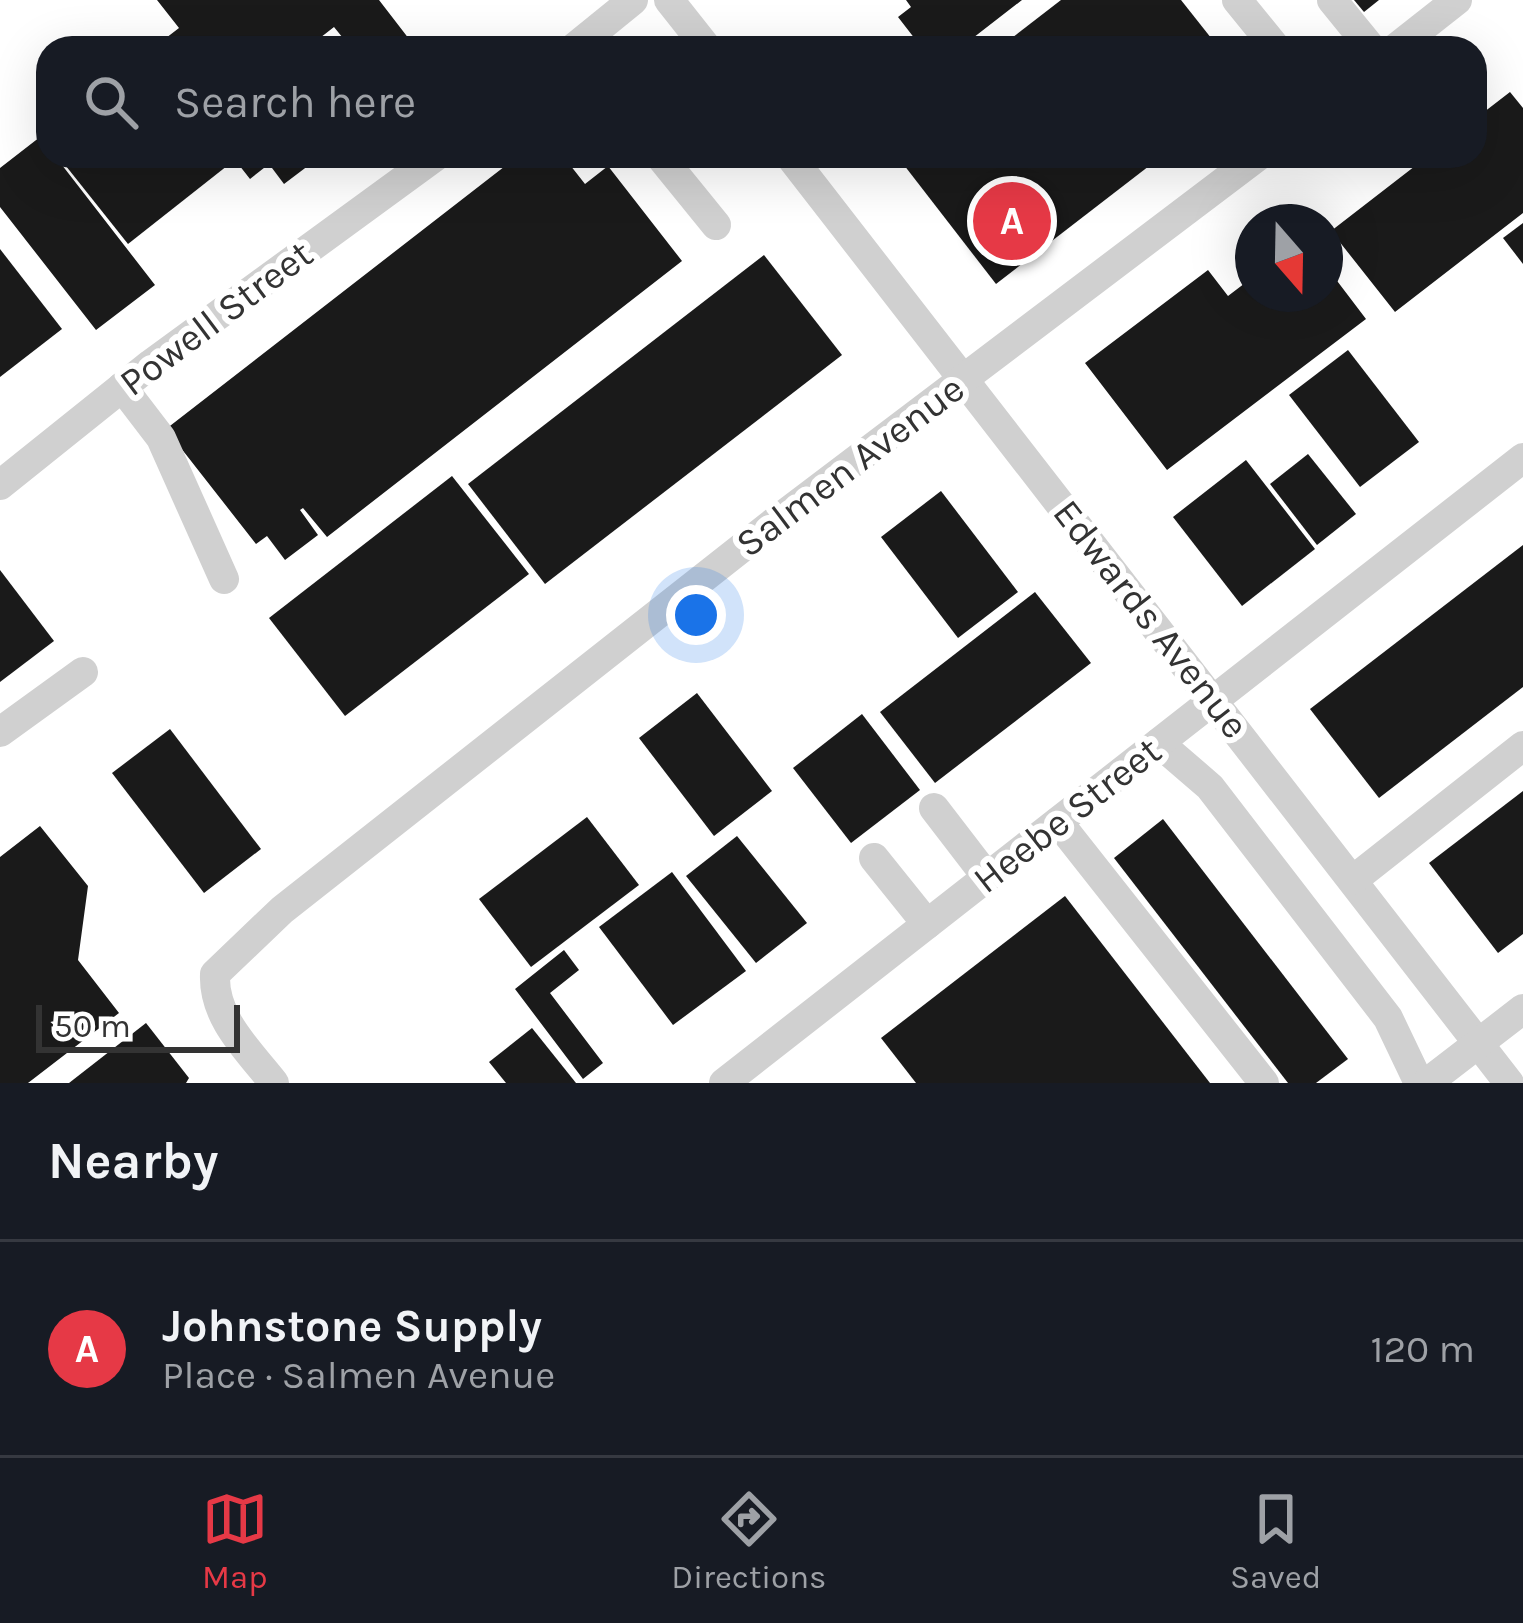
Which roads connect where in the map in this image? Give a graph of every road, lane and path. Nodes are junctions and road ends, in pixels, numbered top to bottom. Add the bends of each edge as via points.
1 (633, 0) edge
2 (669, 0) edge
3 (1237, 0) edge
4 (1332, 0) edge
5 (1457, 0) edge
6 (589, 36) edge
7 (697, 36) edge
8 (1266, 36) edge
9 (1360, 36) edge
10 (1411, 36) edge
11 (420, 168) edge
12 (670, 168) edge
13 (799, 168) edge
14 (1242, 168) edge
15 (716, 225) dead end
16 (964, 380) junction
17 (122, 387) junction
18 (1523, 458) edge
19 (0, 485) edge
20 (224, 578) dead end
21 (83, 671) dead end
22 (1214, 699) junction
23 (0, 732) edge
24 (1159, 743) junction
25 (1523, 746) edge
26 (934, 808) dead end
27 (1058, 822) junction
28 (874, 858) dead end
29 (987, 877) junction
30 (1353, 880) junction
31 (927, 924) junction
32 (1523, 1010) edge
33 (1478, 1043) junction
34 (274, 1083) edge
35 (724, 1083) edge
36 (1264, 1083) edge
37 (1423, 1083) edge
38 (1509, 1083) edge

1 - 6 street
2 - 7 street
3 - 8 street
4 - 9 street
5 - 10 street
11 - 17 street, Powell Street
12 - 15 street
13 - 16 street, Edwards Avenue
14 - 16 street, Salmen Avenue
16 - 22 street, Edwards Avenue
16 - 34 street, Salmen Avenue via 282,910 215,974 214,997
17 - 19 street, Powell Street
17 - 20 street via 161,439
18 - 22 street, Heebe Street
21 - 23 street
22 - 24 street, Heebe Street
22 - 30 street, Edwards Avenue
24 - 27 street, Heebe Street
24 - 37 street via 1210,787 1374,1000
25 - 30 street
26 - 29 street
27 - 29 street, Heebe Street
27 - 36 street
28 - 31 street
29 - 31 street, Heebe Street
30 - 33 street, Edwards Avenue
31 - 35 street, Heebe Street
32 - 33 street
33 - 37 street
33 - 38 street, Edwards Avenue

